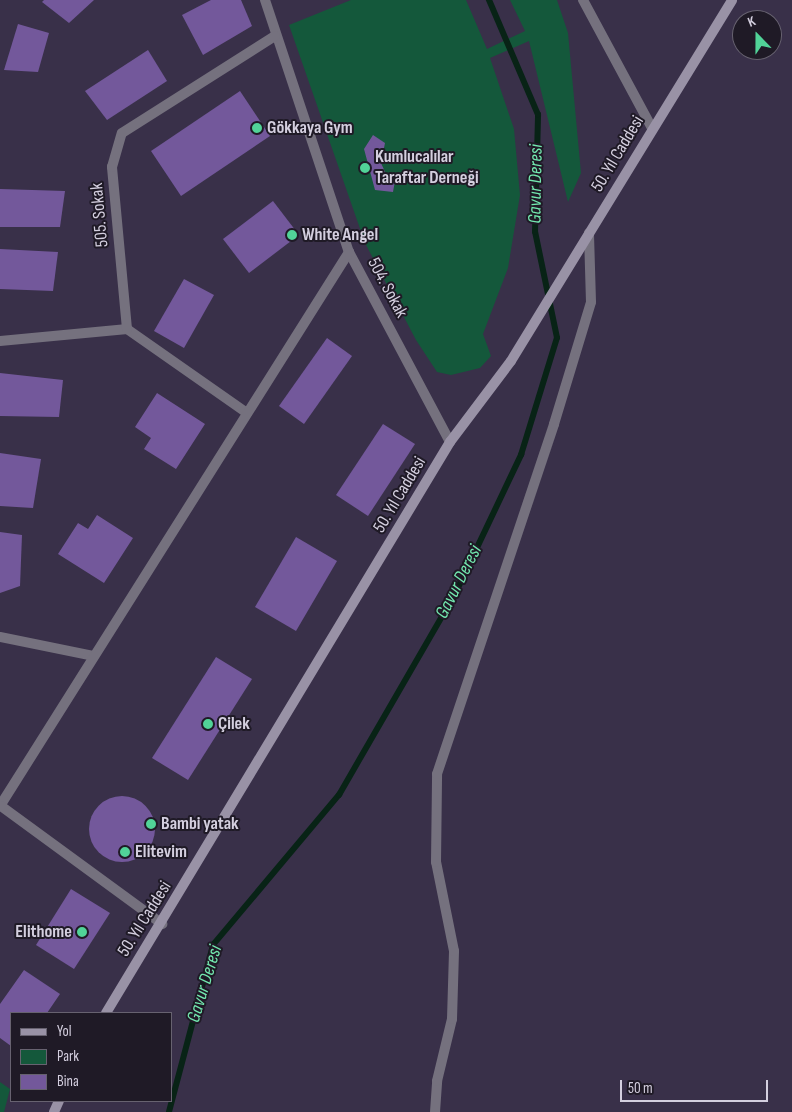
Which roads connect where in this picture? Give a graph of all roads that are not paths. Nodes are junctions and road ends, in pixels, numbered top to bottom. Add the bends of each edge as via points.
1 (265, 0) edge
2 (583, 0) edge
3 (732, 0) edge
4 (275, 36) junction
5 (652, 128) junction
6 (589, 233) junction
7 (350, 252) junction
8 (126, 329) junction
9 (0, 341) edge
10 (247, 413) junction
11 (450, 442) junction
12 (0, 638) edge
13 (93, 656) junction
14 (0, 806) edge
15 (162, 924) junction
16 (107, 1012) edge
17 (435, 1112) edge

1 - 4 street, 504. Sokak
2 - 5 street
3 - 5 main road, 50. Yıl Caddesi
4 - 7 street, 504. Sokak
4 - 8 street, 505. Sokak via 122,133 112,167
5 - 6 main road, 50. Yıl Caddesi
6 - 11 main road, 50. Yıl Caddesi via 511,361
6 - 17 street via 590,302 554,424 437,774 436,862 454,950 452,1019 437,1081
7 - 10 street
7 - 11 street, 504. Sokak
8 - 9 street
8 - 10 street
10 - 13 street
11 - 15 main road, 50. Yıl Caddesi
12 - 13 street
13 - 14 street
14 - 15 street
15 - 16 main road, 50. Yıl Caddesi

